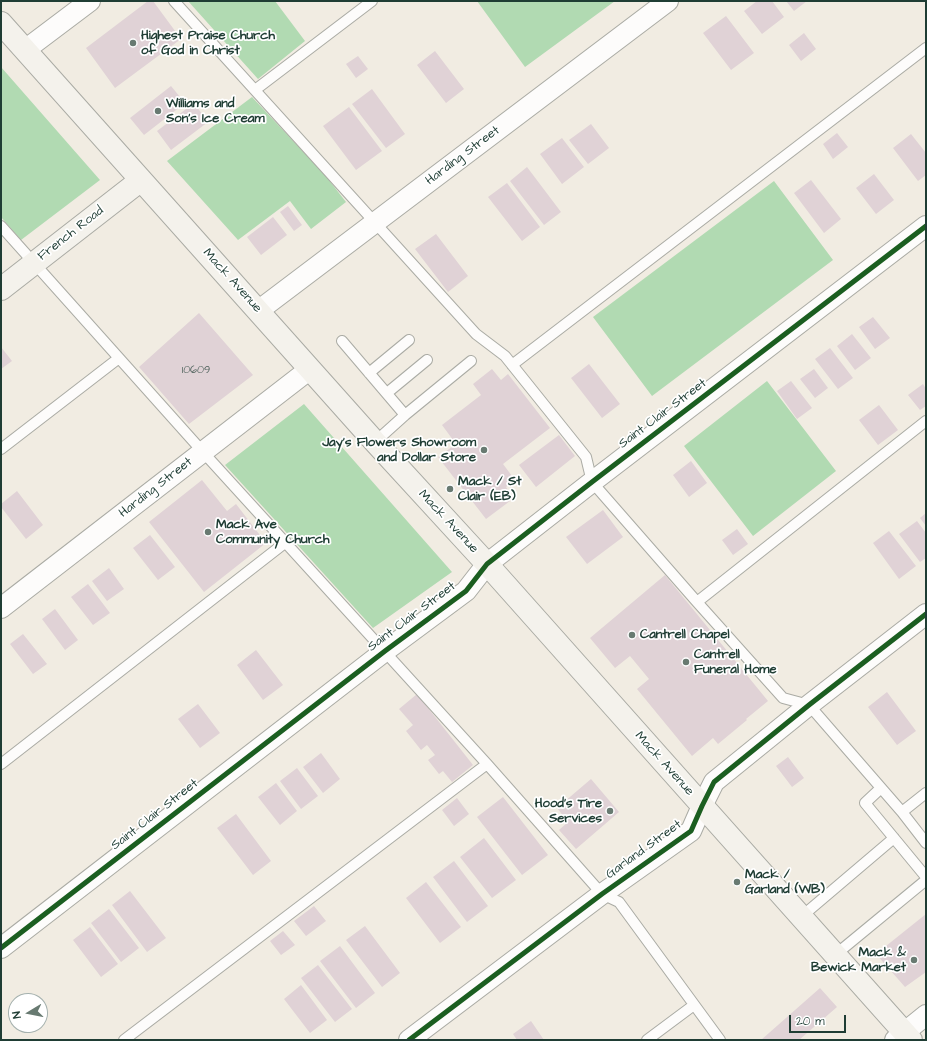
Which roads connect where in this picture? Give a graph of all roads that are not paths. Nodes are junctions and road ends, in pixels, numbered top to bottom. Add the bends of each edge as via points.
1 (90, 1) edge
2 (174, 1) edge
3 (372, 1) edge
4 (668, 1) edge
5 (1, 23) edge
6 (926, 48) edge
7 (25, 50) junction
8 (256, 90) junction
9 (141, 180) junction
10 (376, 222) junction
11 (1, 226) edge
12 (926, 226) edge
13 (34, 263) junction
14 (1, 289) edge
15 (258, 311) junction
16 (409, 340) dead end
17 (342, 341) dead end
18 (119, 358) junction
19 (428, 360) dead end
20 (471, 361) dead end
21 (512, 365) junction
22 (310, 369) junction
23 (369, 373) junction
24 (387, 394) junction
25 (405, 415) junction
26 (926, 421) edge
27 (375, 442) junction
28 (1, 449) edge
29 (203, 452) junction
30 (592, 482) junction
31 (286, 542) junction
32 (487, 564) junction
33 (697, 602) junction
34 (1, 608) edge
35 (926, 614) edge
36 (385, 651) junction
37 (809, 705) junction
38 (1, 764) edge
39 (487, 764) junction
40 (881, 788) junction
41 (926, 793) edge
42 (702, 806) junction
43 (902, 812) junction
44 (894, 838) junction
45 (926, 843) edge
46 (926, 876) edge
47 (926, 880) edge
48 (602, 894) junction
49 (801, 917) junction
50 (1, 948) edge
51 (835, 956) junction
52 (694, 1005) junction
53 (926, 1015) edge
54 (903, 1038) edge
55 (124, 1040) edge
56 (409, 1040) edge
57 (647, 1040) edge
58 (720, 1040) edge

1 - 7 street
2 - 8 lane
3 - 8 lane
4 - 10 street, Harding Street
5 - 7 main road, Mack Avenue
6 - 21 lane
7 - 9 main road, Mack Avenue
8 - 10 lane
9 - 13 main road, French Road
9 - 15 main road, Mack Avenue
10 - 15 street, Harding Street
10 - 21 lane via 476,334
11 - 13 lane
12 - 30 street, Saint Clair Street
13 - 14 main road, French Road
13 - 18 lane
15 - 22 main road, Mack Avenue
16 - 23 lane
17 - 23 lane
18 - 28 lane
18 - 29 lane
19 - 24 lane
20 - 25 lane
21 - 30 lane via 586,457
22 - 27 main road, Mack Avenue
22 - 29 street, Harding Street
23 - 24 lane
24 - 25 lane
25 - 27 lane
26 - 33 lane
27 - 32 main road, Mack Avenue
29 - 31 lane
29 - 34 street, Harding Street
30 - 32 street, Saint Clair Street
30 - 33 lane
31 - 36 lane
31 - 38 lane
32 - 36 street, Saint Clair Street via 466,591
32 - 42 main road, Mack Avenue
33 - 37 lane via 783,698
35 - 37 street, Garland Street
36 - 39 lane
36 - 50 street, Saint Clair Street
37 - 40 lane
37 - 42 street, Garland Street via 714,782
39 - 48 lane
39 - 55 lane
40 - 43 lane
40 - 44 lane via 865,803
41 - 43 lane
42 - 48 street, Garland Street via 691,830
42 - 49 main road, Mack Avenue
43 - 45 lane
44 - 46 lane
44 - 49 lane
47 - 51 lane
48 - 52 lane via 619,902
48 - 56 street, Garland Street
49 - 51 main road, Mack Avenue
51 - 54 main road, Mack Avenue
52 - 57 lane
52 - 58 lane
53 - 54 street

